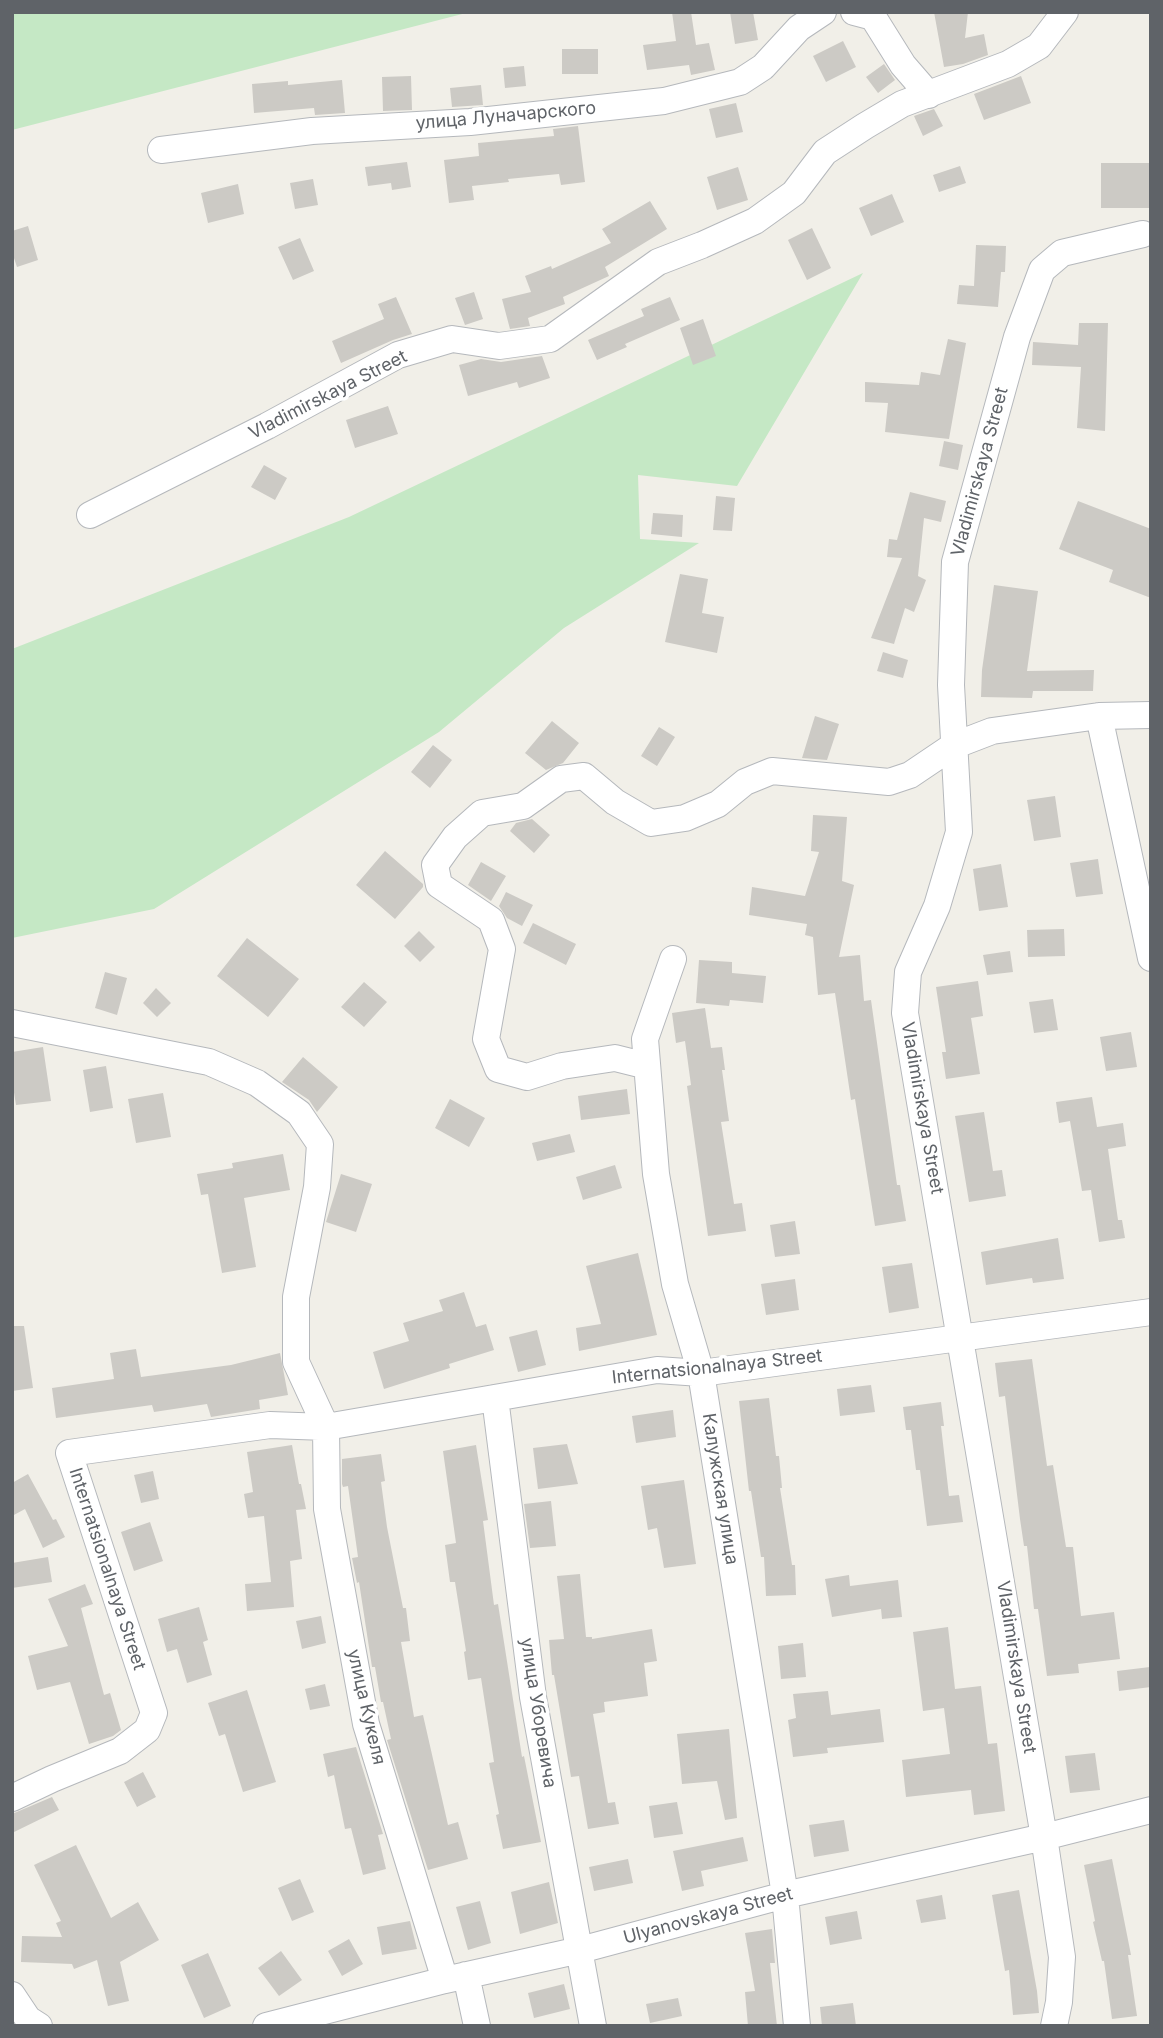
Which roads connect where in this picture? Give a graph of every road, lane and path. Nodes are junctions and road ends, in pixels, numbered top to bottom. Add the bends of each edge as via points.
1 (822, 12) edge
2 (854, 12) edge
3 (1065, 12) edge
4 (929, 95) junction
5 (162, 150) dead end
6 (1143, 234) dead end
7 (90, 515) dead end
8 (1151, 715) edge
9 (1100, 716) junction
10 (953, 746) junction
11 (1151, 958) edge
12 (673, 959) dead end
13 (12, 1023) edge
14 (647, 1066) junction
15 (1151, 1312) edge
16 (962, 1338) junction
17 (701, 1373) junction
18 (495, 1398) junction
19 (326, 1427) junction
20 (12, 1798) edge
21 (1151, 1810) edge
22 (1044, 1837) junction
23 (785, 1895) junction
24 (580, 1950) junction
25 (455, 1978) junction
26 (12, 1994) edge
27 (39, 2026) edge
28 (266, 2026) edge
29 (477, 2026) edge
30 (593, 2026) edge
31 (797, 2026) edge
32 (1054, 2026) edge

1 - 5 street, улица Луначарского via 799,28 763,67 740,82 664,101 470,122 312,131
2 - 4 street via 873,17 903,65
3 - 4 street, Vladimirskaya Street via 1039,46 1008,64
4 - 7 street, Vladimirskaya Street via 902,104 825,152 794,193 755,221 658,262 550,338 499,346 452,339 398,355
6 - 10 street, Vladimirskaya Street via 1062,253 1042,270 1021,325 955,562
8 - 9 street
9 - 10 street via 992,732
9 - 11 street
10 - 14 street via 910,775 889,782 772,771 745,782 718,804 685,818 651,823 584,776 561,779 523,806 482,813 455,837 435,865 439,885 491,920 502,949 486,1039 498,1069 527,1077 615,1058
10 - 16 street, Vladimirskaya Street via 959,832 937,906 908,972 905,1013
12 - 14 street, Калужская улица via 645,1039
13 - 19 street via 209,1062 257,1083 299,1113 320,1144 317,1187 296,1297 296,1362
14 - 17 street, Калужская улица via 656,1174 668,1247
15 - 16 street, Internatsionalnaya Street
16 - 17 street, Internatsionalnaya Street
16 - 22 street, Vladimirskaya Street
17 - 18 street, Internatsionalnaya Street via 657,1370
17 - 23 street, Калужская улица
18 - 19 street, Internatsionalnaya Street
18 - 24 street, улица Уборевича via 533,1697
19 - 20 street, Internatsionalnaya Street via 270,1426 69,1453 154,1713 147,1730 120,1751
19 - 25 street, улица Кукеля via 327,1510 366,1724
21 - 22 street, Ulyanovskaya Street
22 - 23 street, Ulyanovskaya Street
22 - 32 street, Vladimirskaya Street via 1062,1957
23 - 24 street, Ulyanovskaya Street
23 - 31 street, Калужская улица
24 - 25 street, Ulyanovskaya Street
24 - 30 street, улица Уборевича
25 - 28 street, Ulyanovskaya Street
25 - 29 street, улица Кукеля
26 - 27 street

